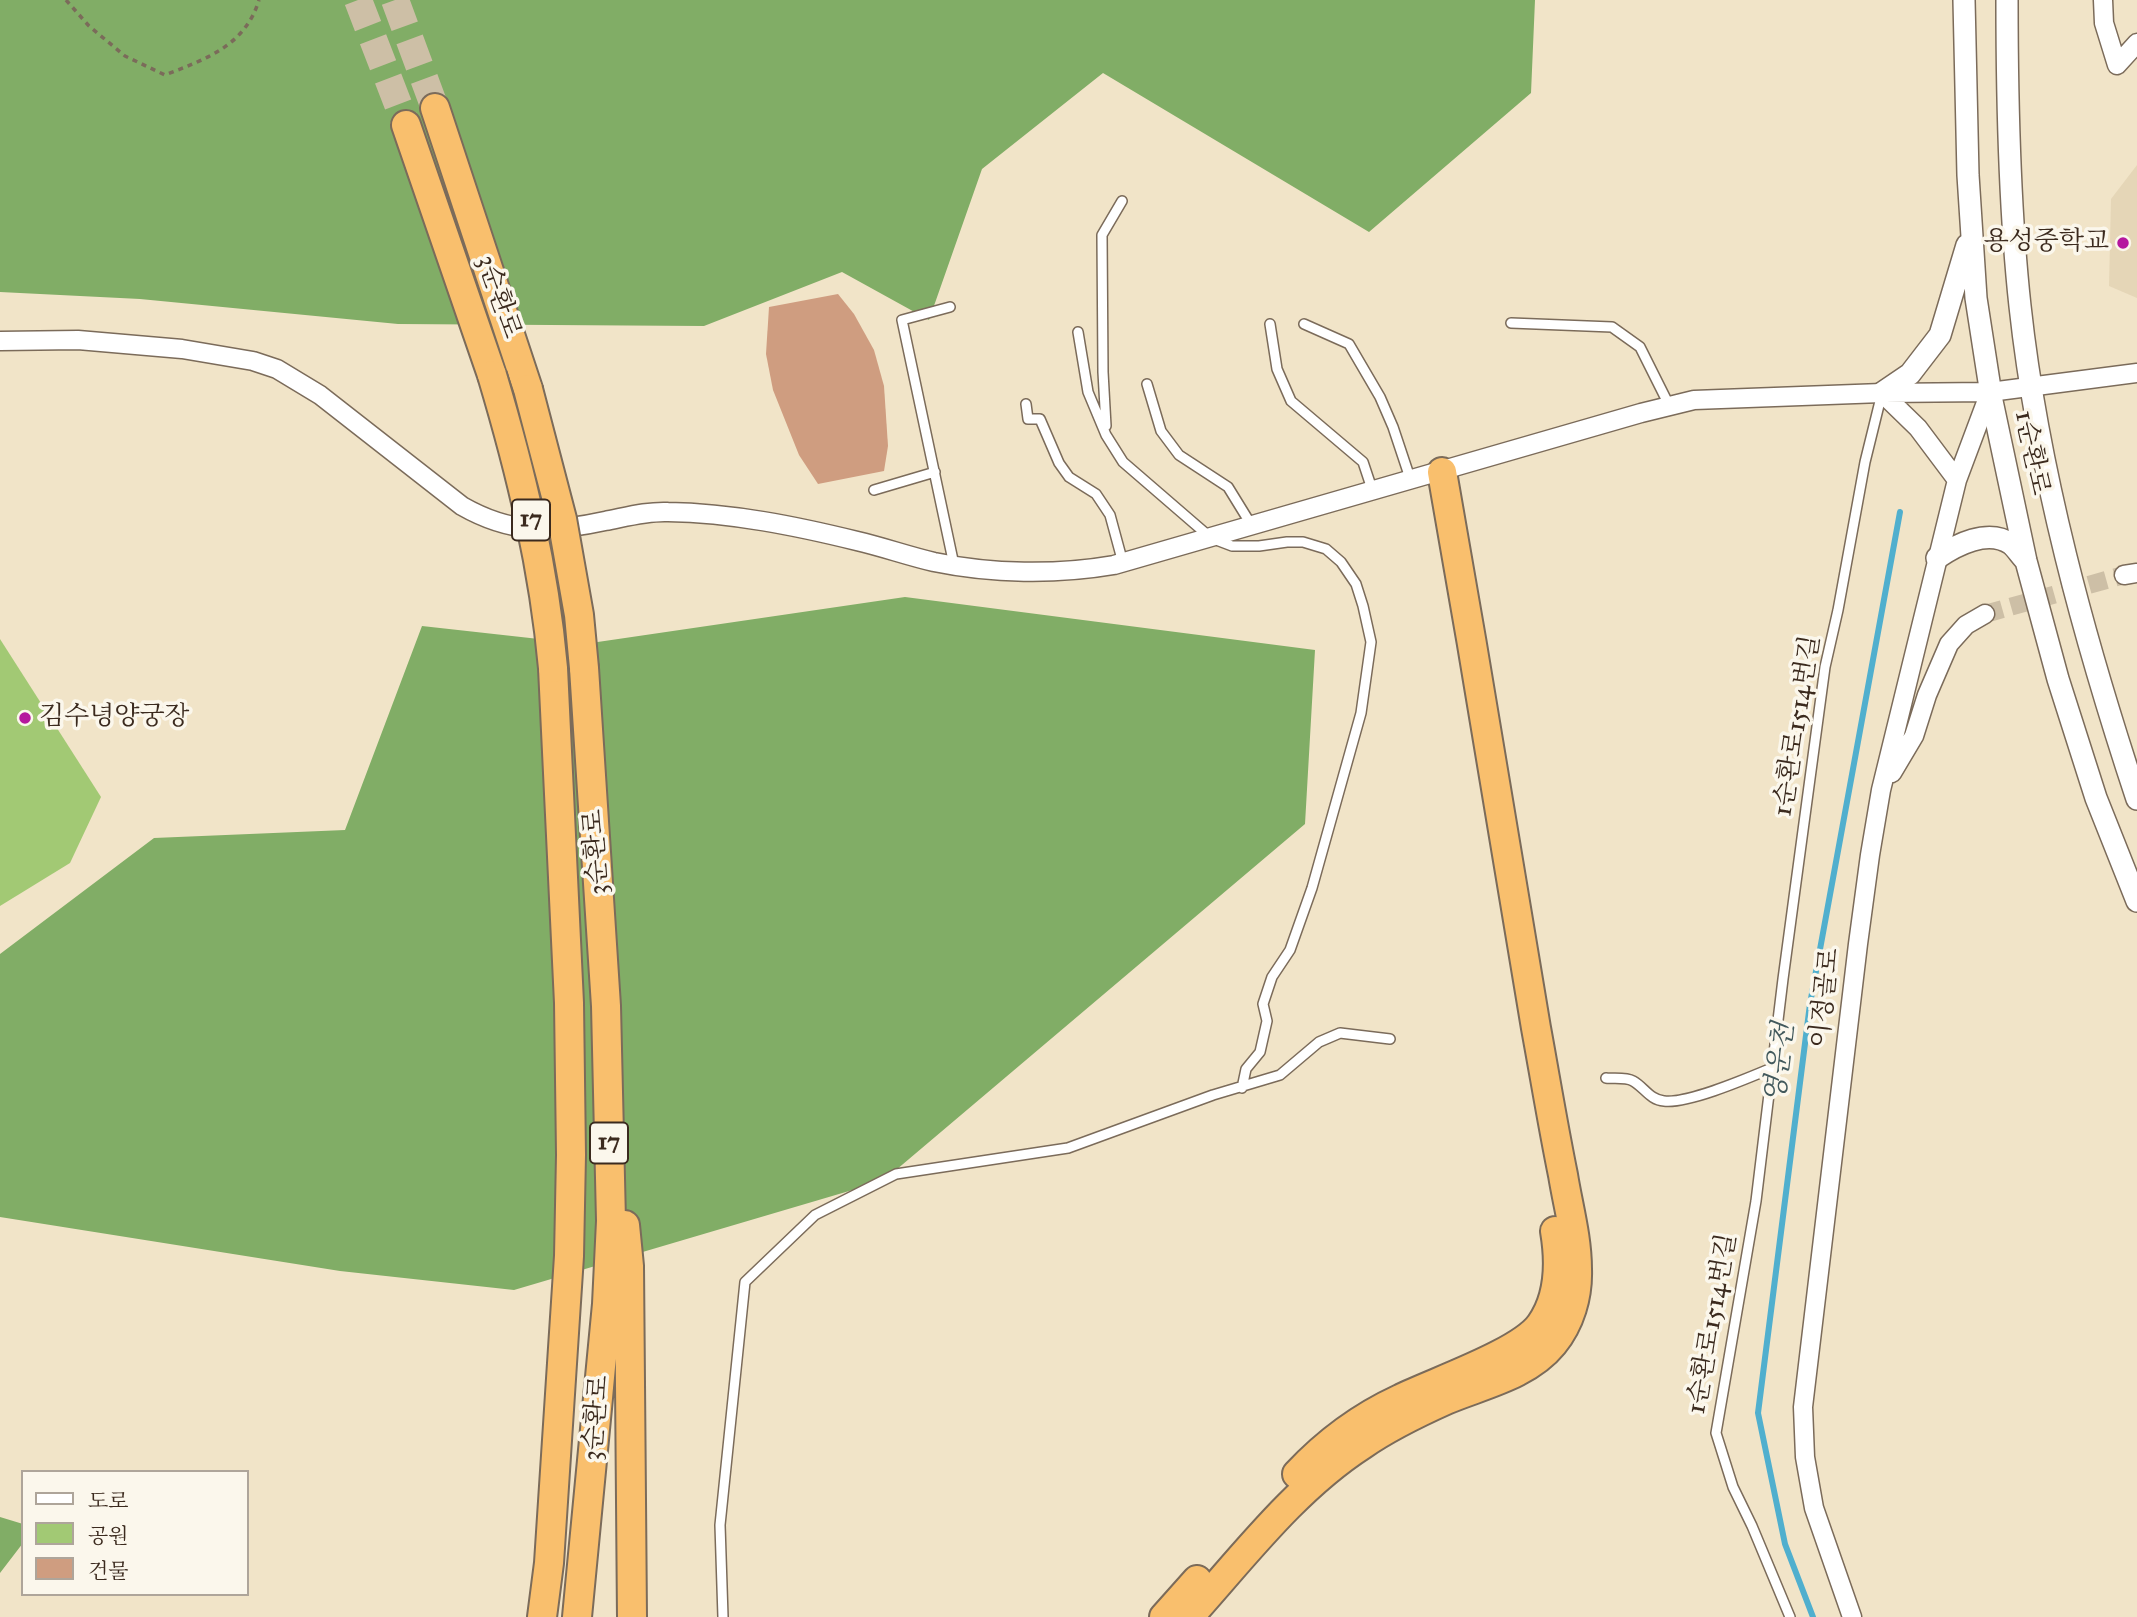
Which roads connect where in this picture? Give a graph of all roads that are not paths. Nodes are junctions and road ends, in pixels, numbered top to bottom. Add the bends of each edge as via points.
1 (1964, 0) edge
2 (2007, 0) edge
3 (2102, 0) edge
4 (2137, 43) edge
5 (435, 107) tunnel mouth
6 (406, 125) tunnel mouth
7 (1122, 201) dead end
8 (1971, 230) junction
9 (950, 307) dead end
10 (1511, 323) dead end
11 (1270, 324) dead end
12 (1304, 324) dead end
13 (1079, 332) dead end
14 (0, 341) edge
15 (2137, 373) edge
16 (1147, 384) dead end
17 (1990, 392) junction
18 (1882, 393) junction
19 (1026, 404) dead end
20 (1669, 405) junction
21 (1106, 435) junction
22 (935, 472) junction
23 (1427, 476) junction
24 (1957, 480) junction
25 (874, 490) dead end
26 (1373, 492) junction
27 (1252, 526) junction
28 (1211, 538) junction
29 (1937, 558) junction
30 (2026, 561) junction
31 (1123, 563) junction
32 (954, 565) junction
33 (1985, 614) tunnel mouth
34 (1881, 790) junction
35 (2137, 799) edge
36 (2137, 901) edge
37 (606, 1034) junction
38 (1390, 1038) dead end
39 (1772, 1068) junction
40 (1606, 1079) dead end
41 (1242, 1088) junction
42 (542, 1617) edge
43 (577, 1617) edge
44 (632, 1617) edge
45 (723, 1617) edge
46 (1164, 1617) edge
47 (1189, 1617) edge
48 (1790, 1617) edge
49 (1852, 1617) edge

1 - 8 street, 1순환로
2 - 35 street, 1순환로 via 2013,208 2020,307 2036,414 2062,537
3 - 4 street via 2104,23 2118,65
5 - 37 highway, 3순환로 / 17, bridge via 528,389 562,519 584,668
6 - 42 highway, 3순환로 / 17, bridge via 492,375 534,531 553,668 569,990 569,1255
7 - 21 lane via 1102,235
8 - 17 street, 1순환로
8 - 18 street via 1941,335 1910,374
9 - 22 lane via 902,320
10 - 20 lane via 1612,327 1640,347
11 - 26 lane via 1277,369 1291,401 1363,462
12 - 23 lane via 1349,344 1393,427
13 - 21 lane via 1088,392
14 - 32 street via 78,340 182,349 277,369 320,396 462,506 504,525 559,529 637,514 692,513 808,531
15 - 17 street
16 - 27 lane via 1161,431 1179,455 1228,487
17 - 18 street
17 - 24 street, 이정골로
17 - 30 street, 1순환로
18 - 20 street via 1694,400
18 - 24 street via 1918,428
18 - 39 lane, 1순환로1514번길 via 1825,667
19 - 31 lane via 1028,419 1040,419 1069,477 1096,494 1110,515
20 - 23 street
21 - 28 lane via 1123,462
22 - 25 lane
22 - 32 lane
23 - 26 street
23 - 46 highway via 1544,1153 1559,1256 1553,1299 1541,1325 1521,1343 1348,1427 1277,1494
23 - 47 highway via 1574,1238 1576,1293 1568,1321 1539,1358 1362,1444 1287,1507
24 - 29 street, 이정골로
26 - 27 street
27 - 28 street
28 - 31 street
28 - 41 lane via 1232,546 1287,541 1326,549 1356,584 1371,642 1362,713 1312,888 1290,950 1272,977 1263,1004 1267,1021 1260,1052 1246,1069
29 - 30 street via 1974,539 1995,539 2010,543
29 - 34 street, 이정골로
30 - 36 street, 1순환로 via 2096,798
31 - 32 street via 1030,571
33 - 34 street via 1966,625 1949,644 1914,736
34 - 49 street, 이정골로 via 1858,944 1803,1407 1805,1458 1814,1508
37 - 43 highway, 3순환로 / 17 via 611,1221 608,1290
37 - 44 highway via 629,1266
38 - 41 lane via 1340,1033 1319,1042 1280,1075
39 - 40 lane via 1679,1100 1652,1097 1631,1079
39 - 48 lane, 1순환로1514번길 via 1756,1201 1716,1433 1733,1487
41 - 45 lane via 1068,1148 896,1174 815,1215 745,1282 720,1525

